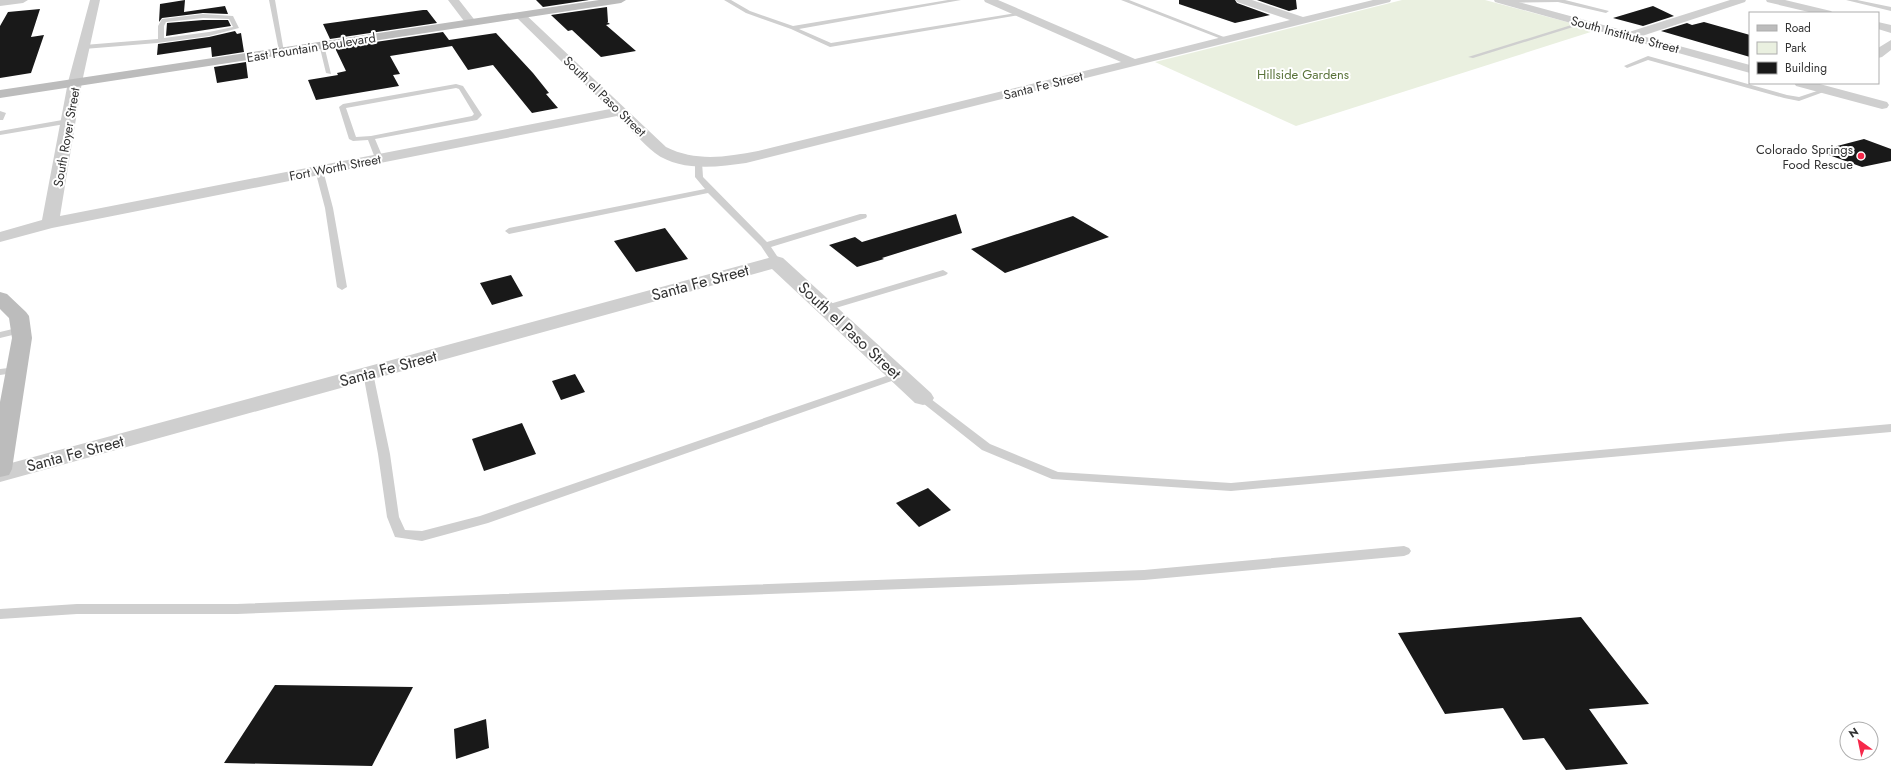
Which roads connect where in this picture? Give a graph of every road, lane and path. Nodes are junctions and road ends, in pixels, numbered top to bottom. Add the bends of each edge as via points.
1 (23, 0) edge
2 (95, 0) edge
3 (272, 0) edge
4 (454, 0) edge
5 (621, 0) edge
6 (727, 0) edge
7 (958, 0) edge
8 (989, 0) edge
9 (1124, 0) edge
10 (1241, 0) edge
11 (1386, 0) edge
12 (1501, 0) edge
13 (1741, 0) edge
14 (1771, 0) edge
15 (1849, 0) edge
16 (0, 3) edge
17 (1891, 9) edge
18 (1606, 11) dead end
19 (1823, 12) edge
20 (1022, 14) junction
21 (520, 15) junction
22 (1301, 20) junction
23 (471, 23) junction
24 (1583, 23) junction
25 (1879, 26) edge
26 (793, 28) junction
27 (1891, 29) edge
28 (1629, 36) junction
29 (1226, 39) junction
30 (161, 40) junction
31 (1891, 44) edge
32 (321, 45) junction
33 (84, 48) junction
34 (282, 51) junction
35 (1879, 53) edge
36 (1471, 57) dead end
37 (1132, 62) junction
38 (1627, 66) dead end
39 (1749, 69) edge
40 (329, 74) dead end
41 (75, 82) junction
42 (1808, 84) edge
43 (1826, 90) junction
44 (0, 94) edge
45 (1882, 105) dead end
46 (620, 111) junction
47 (0, 113) edge
48 (0, 118) edge
49 (68, 121) junction
50 (0, 133) edge
51 (371, 138) junction
52 (379, 158) junction
53 (698, 162) junction
54 (319, 170) junction
55 (710, 190) junction
56 (863, 216) dead end
57 (50, 223) junction
58 (509, 231) dead end
59 (0, 237) edge
60 (770, 254) junction
61 (943, 273) dead end
62 (342, 287) dead end
63 (0, 298) edge
64 (826, 308) junction
65 (21, 330) junction
66 (0, 335) edge
67 (8, 371) edge
68 (368, 373) junction
69 (899, 375) junction
70 (923, 398) joint
71 (1891, 428) edge
72 (0, 469) edge
73 (0, 474) edge
74 (1404, 551) dead end
75 (0, 614) edge

1 - 16 street
2 - 33 street, South Royer Street
3 - 34 lane
4 - 23 street
5 - 21 main road, East Fountain Boulevard
6 - 26 lane via 748,12
7 - 26 lane
8 - 20 street
9 - 29 lane
10 - 22 street
11 - 22 street, Santa Fe Street
12 - 18 lane via 1558,0
12 - 24 street, South Institute Street
13 - 28 street
14 - 19 street
15 - 17 lane
20 - 26 lane via 830,45
20 - 37 street
21 - 23 main road, East Fountain Boulevard
21 - 46 street, South el Paso Street
22 - 29 street, Santa Fe Street
23 - 32 main road, East Fountain Boulevard
24 - 28 street, South Institute Street
24 - 36 lane
25 - 27 street
28 - 39 street, South Institute Street
29 - 37 street, Santa Fe Street
30 - 30 lane via 209,34 236,28 231,17 203,16 164,20 161,26
30 - 33 lane
31 - 35 street
32 - 34 main road, East Fountain Boulevard
32 - 40 lane
33 - 41 street, South Royer Street
34 - 41 main road, East Fountain Boulevard
37 - 53 street, Santa Fe Street via 758,156
38 - 43 lane via 1648,58 1798,99
41 - 44 main road, East Fountain Boulevard
41 - 49 street, South Royer Street
42 - 43 street
43 - 45 street
46 - 52 street, Fort Worth Street
46 - 53 street, South el Paso Street via 661,150 669,155
47 - 48 lane via 2,112
49 - 50 lane
49 - 57 street, South Royer Street
51 - 51 lane via 353,139 342,107 345,104 456,86 461,87 478,115 474,118
51 - 52 lane
52 - 54 street, Fort Worth Street
53 - 55 lane via 699,177
54 - 57 street, Fort Worth Street
54 - 62 lane via 329,208
55 - 58 lane
55 - 60 lane
56 - 60 lane
57 - 59 street
60 - 64 street, South el Paso Street
60 - 68 street, Santa Fe Street
61 - 64 lane
63 - 65 main road via 19,316
64 - 69 street, South el Paso Street
65 - 66 lane
65 - 67 main road via 22,338
67 - 72 main road
68 - 69 lane via 393,517 400,534 422,536 483,520
68 - 73 street, Santa Fe Street
69 - 70 street, South el Paso Street
70 - 71 lane via 986,447 1056,476 1231,487
74 - 75 lane via 1144,575 237,609 77,609

